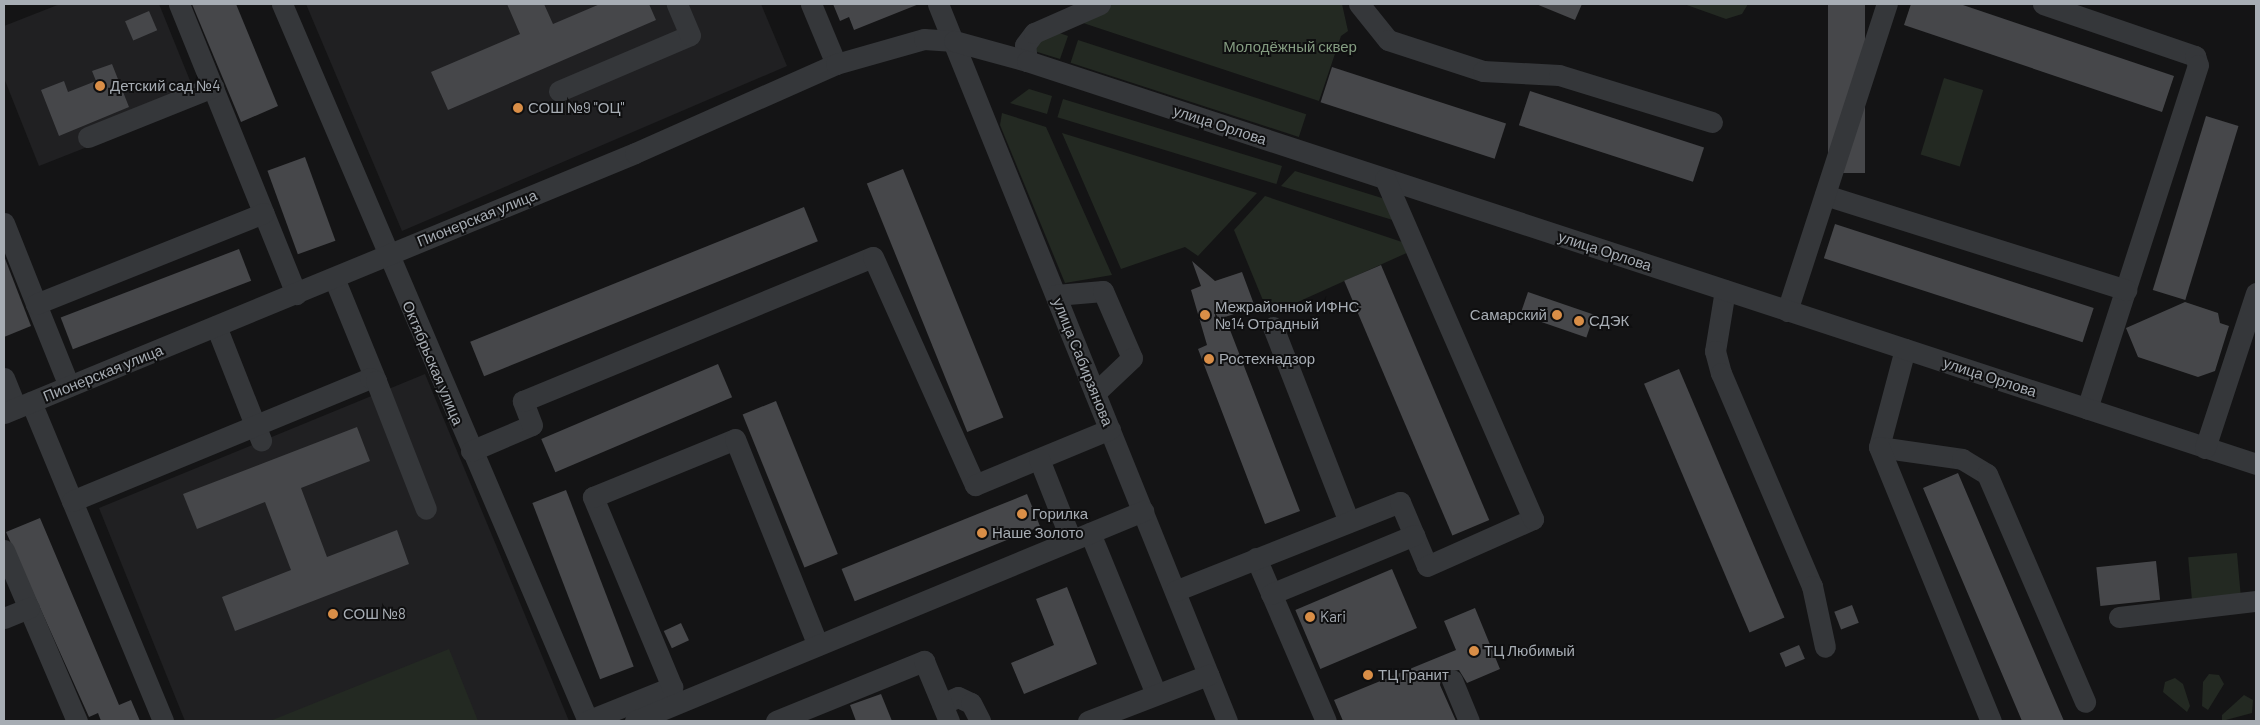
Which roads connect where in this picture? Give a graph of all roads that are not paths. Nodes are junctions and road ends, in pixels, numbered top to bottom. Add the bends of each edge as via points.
1 (180, 4) edge
2 (677, 4) edge
3 (811, 4) edge
4 (938, 4) edge
5 (1100, 4) edge
6 (1359, 4) edge
7 (1887, 4) edge
8 (2043, 4) edge
9 (289, 6) edge
10 (954, 41) junction
11 (1027, 61) junction
12 (836, 64) junction
13 (213, 87) junction
14 (559, 91) dead end
15 (1712, 122) dead end
16 (88, 137) dead end
17 (1385, 179) junction
18 (1825, 195) junction
19 (263, 213) junction
20 (4, 223) edge
21 (387, 255) junction
22 (334, 278) junction
23 (1725, 290) junction
24 (2126, 290) junction
25 (2256, 293) edge
26 (296, 294) junction
27 (1056, 295) junction
28 (36, 304) junction
29 (1787, 310) junction
30 (216, 326) junction
31 (2251, 326) edge
32 (1273, 327) dead end
33 (1905, 349) junction
34 (4, 378) edge
35 (376, 381) junction
36 (69, 386) junction
37 (1095, 393) junction
38 (17, 408) edge
39 (2087, 409) junction
40 (1110, 429) junction
41 (258, 433) junction
42 (1879, 446) junction
43 (2205, 448) junction
44 (471, 451) junction
45 (1038, 458) junction
46 (2256, 464) edge
47 (72, 501) junction
48 (426, 509) dead end
49 (1143, 511) junction
50 (1349, 522) junction
51 (1414, 535) junction
52 (1081, 537) junction
53 (4, 550) edge
54 (1256, 558) junction
55 (1175, 590) junction
56 (1271, 594) junction
57 (2256, 601) edge
58 (29, 608) junction
59 (2119, 617) dead end
60 (4, 618) edge
61 (818, 645) junction
62 (1825, 647) dead end
63 (1208, 675) junction
64 (1452, 680) dead end
65 (1156, 694) junction
66 (2085, 702) dead end
67 (946, 713) edge
68 (77, 721) edge
69 (163, 721) edge
70 (588, 721) edge
71 (635, 721) edge
72 (776, 721) edge
73 (980, 721) edge
74 (1088, 721) edge
75 (1227, 721) edge
76 (1326, 721) edge
77 (1469, 721) edge
78 (1990, 721) edge

1 - 13 street
2 - 14 street via 690,35
3 - 12 street
4 - 10 street, улица Сабирзянова
5 - 11 street via 1034,33 1026,45
6 - 15 street via 1388,40 1483,70 1559,75
7 - 18 street
8 - 24 street via 2195,56 2198,65
9 - 21 street, Октябрьская улица
10 - 11 street, улица Орлова
10 - 12 street, Пионерская улица via 924,39
10 - 27 street, улица Сабирзянова
11 - 17 street, улица Орлова
12 - 21 street, Пионерская улица
13 - 16 street
13 - 19 street
17 - 23 street, улица Орлова
17 - 51 street via 1533,519 1427,566
18 - 24 street
18 - 29 street
19 - 26 street
19 - 28 street
20 - 28 street
21 - 22 street, Пионерская улица
21 - 44 street, Октябрьская улица
22 - 26 street, Пионерская улица
22 - 35 street
23 - 29 street, улица Орлова
23 - 62 street via 1715,351 1721,373 1812,586
24 - 39 street
25 - 31 street
26 - 30 street, Пионерская улица
27 - 37 street, улица Сабирзянова
27 - 37 street via 1103,290 1132,358
28 - 36 street
29 - 33 street, улица Орлова
30 - 36 street, Пионерская улица
30 - 41 street
31 - 43 street
32 - 50 street
33 - 39 street, улица Орлова
33 - 42 street
34 - 38 street
35 - 41 street via 370,378
35 - 48 street
36 - 38 street, Пионерская улица
37 - 40 street, улица Сабирзянова
38 - 47 street
39 - 43 street, улица Орлова
40 - 45 street
40 - 49 street, улица Сабирзянова
41 - 47 street
42 - 66 street via 1962,459 1987,474
42 - 78 street
43 - 46 street, улица Орлова
44 - 45 street via 532,425 523,401 873,256 975,485
44 - 70 street, Октябрьская улица
45 - 52 street
47 - 69 street
49 - 52 street
49 - 55 street, улица Сабирзянова
50 - 51 street via 1400,502
50 - 54 street
51 - 56 street
52 - 61 street
52 - 65 street
53 - 58 street
54 - 55 street
54 - 56 street
55 - 63 street, улица Сабирзянова
56 - 76 street
57 - 59 street
58 - 60 street
58 - 68 street
61 - 70 street via 734,439 593,497 672,686
61 - 71 street
63 - 65 street
63 - 75 street, улица Сабирзянова
64 - 77 street
65 - 74 street
67 - 72 street via 924,662
67 - 73 street via 958,696 972,703

